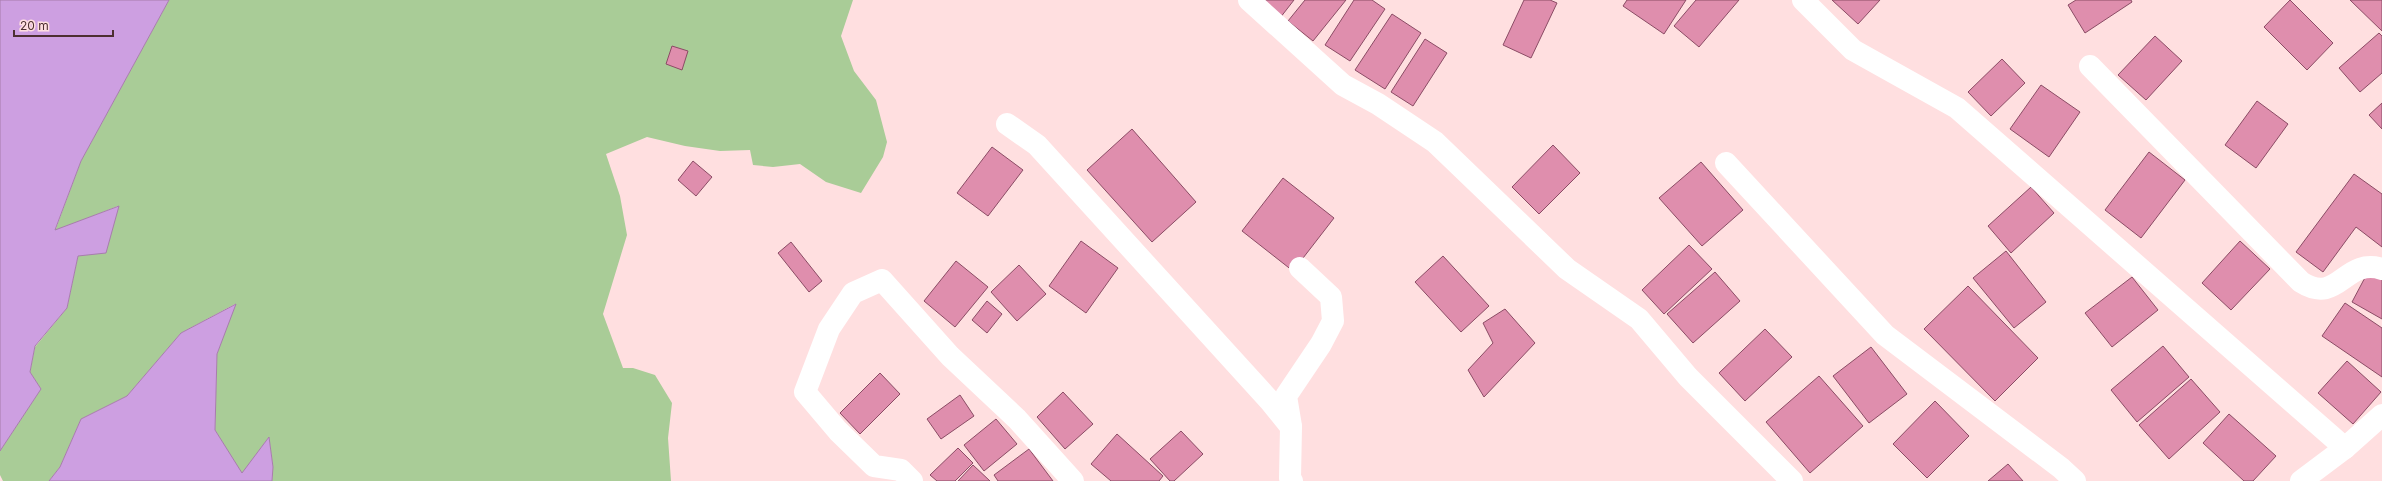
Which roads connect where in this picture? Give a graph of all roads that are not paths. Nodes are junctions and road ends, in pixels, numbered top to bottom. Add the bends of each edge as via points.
1 (1249, 0) edge
2 (1803, 0) edge
3 (2090, 66) dead end
4 (1007, 124) dead end
5 (1726, 163) dead end
6 (1300, 268) dead end
7 (2382, 269) edge
8 (2382, 415) edge
9 (1291, 427) junction
10 (2345, 448) junction
11 (912, 481) edge
12 (1073, 481) edge
13 (1292, 481) edge
14 (1792, 481) edge
15 (2075, 481) edge
16 (2301, 481) edge

1 - 14 street via 1344,85 1435,142 1567,269 1639,319 1688,377
2 - 10 street via 1853,50 1957,108
3 - 7 street via 2301,282 2316,289 2327,290 2358,269 2366,266
4 - 9 street via 1037,145 1265,395
5 - 15 street via 1885,335
6 - 9 street via 1331,297 1334,321 1322,344 1286,396
8 - 10 street
9 - 13 street
10 - 16 street
11 - 12 street via 901,470 874,466 838,431 805,392 828,329 853,293 882,280 950,356 1017,419

